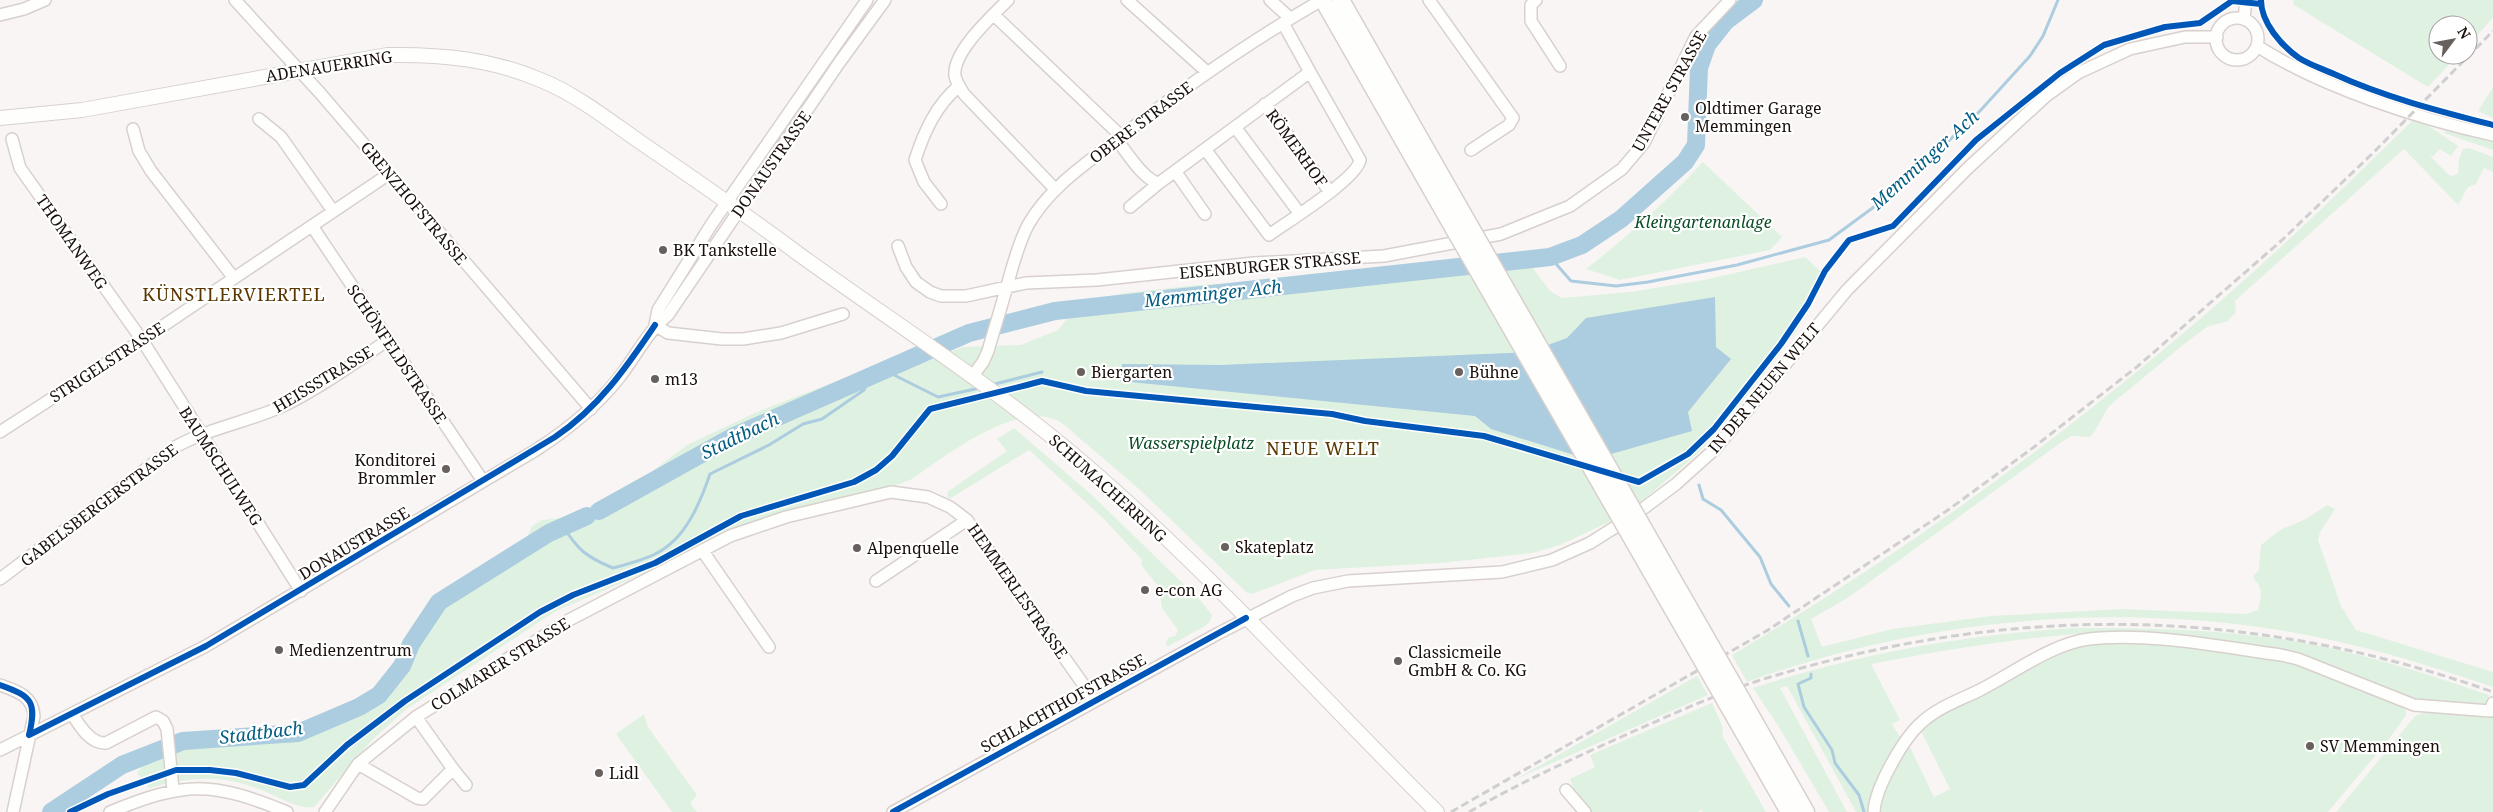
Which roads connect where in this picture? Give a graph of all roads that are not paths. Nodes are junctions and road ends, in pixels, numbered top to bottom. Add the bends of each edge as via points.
1 (44, 0) edge
2 (235, 0) edge
3 (867, 0) edge
4 (885, 0) edge
5 (1008, 0) edge
6 (1127, 0) edge
7 (1270, 0) edge
8 (1322, 0) edge
9 (1341, 0) edge
10 (1428, 0) edge
11 (1536, 0) edge
12 (1730, 0) edge
13 (2246, 0) edge
14 (0, 15) edge
15 (994, 15) junction
16 (2244, 19) junction
17 (1286, 20) junction
18 (2216, 36) junction
19 (2257, 46) junction
20 (1560, 66) dead end
21 (299, 70) junction
22 (1207, 72) junction
23 (1310, 72) junction
24 (959, 86) junction
25 (1265, 104) junction
26 (0, 118) edge
27 (259, 118) dead end
28 (1235, 127) junction
29 (133, 129) dead end
30 (2493, 135) edge
31 (1119, 138) junction
32 (12, 139) dead end
33 (1205, 149) junction
34 (1470, 150) dead end
35 (1175, 171) junction
36 (388, 174) junction
37 (1159, 183) junction
38 (1055, 189) junction
39 (1330, 192) junction
40 (727, 201) junction
41 (941, 204) dead end
42 (1130, 207) dead end
43 (739, 210) junction
44 (333, 212) junction
45 (1205, 214) dead end
46 (1300, 214) junction
47 (312, 226) junction
48 (1502, 234) joint
49 (898, 246) dead end
50 (233, 277) junction
51 (1007, 286) junction
52 (844, 314) dead end
53 (655, 325) junction
54 (142, 340) junction
55 (388, 340) junction
56 (976, 381) junction
57 (591, 409) junction
58 (0, 432) edge
59 (200, 435) junction
60 (483, 481) junction
61 (928, 497) joint
62 (967, 520) junction
63 (702, 550) junction
64 (0, 579) edge
65 (876, 581) dead end
66 (301, 591) junction
67 (1246, 618) junction
68 (769, 648) dead end
69 (0, 685) edge
70 (1733, 700) junction
71 (1095, 701) junction
72 (2491, 707) edge
73 (73, 714) junction
74 (416, 718) junction
75 (29, 735) junction
76 (0, 750) edge
77 (358, 764) junction
78 (453, 769) junction
79 (466, 785) dead end
80 (173, 790) junction
81 (1566, 790) dead end
82 (13, 812) edge
83 (110, 812) edge
84 (287, 812) edge
85 (326, 812) edge
86 (894, 812) edge
87 (1437, 812) edge
88 (1585, 812) edge
89 (1788, 812) edge
90 (1806, 812) edge
91 (1874, 812) edge

1 - 14 street
2 - 21 street, GRENZHOFSTRASSE
3 - 40 street, DONAUSTRASSE
4 - 43 street, DONAUSTRASSE
5 - 15 street
6 - 22 street
7 - 17 street, RÖMERHOF
8 - 17 street, OBERE STRASSE
8 - 70 highway, bridge
9 - 70 highway, bridge
10 - 34 street via 1513,118 1509,125
11 - 20 street via 1532,5 1531,21
12 - 48 street, UNTERE STRASSE via 1696,36 1644,143 1622,169 1570,206
13 - 16 street
15 - 24 street via 957,60 955,76
15 - 31 street
16 - 18 street via 2224,22
16 - 19 street via 2255,27
17 - 22 street, OBERE STRASSE
17 - 23 street, RÖMERHOF
18 - 19 street via 2222,54 2235,60 2248,57
18 - 67 street, IN DER NEUEN WELT via 2185,36 2130,49 2078,73 2046,96 1962,174 1852,285 1715,449 1676,484 1611,531 1570,553 1532,566 1502,572 1348,581 1313,588
19 - 30 street via 2300,70 2388,105
21 - 26 main road, ADENAUERRING via 82,110
21 - 36 street, GRENZHOFSTRASSE
21 - 40 main road, ADENAUERRING via 387,55 437,54 520,72 574,97
22 - 31 street, OBERE STRASSE
23 - 25 street, RÖMERHOF
23 - 39 street, RÖMERHOF via 1360,160 1355,173
24 - 38 street
24 - 41 street via 946,97 931,121 916,160 924,182
25 - 28 street, RÖMERHOF
25 - 39 street, RÖMERHOF
27 - 44 street via 281,137
28 - 33 street, RÖMERHOF
28 - 46 street
29 - 50 street via 139,151 151,171
31 - 37 street via 1150,180
31 - 38 street, OBERE STRASSE
32 - 54 street, THOMANWEG via 20,168
33 - 35 street, RÖMERHOF
33 - 46 street, RÖMERHOF via 1269,235
35 - 37 street, RÖMERHOF
35 - 45 street
36 - 44 street, STRIGELSTRASSE
36 - 57 street, GRENZHOFSTRASSE
37 - 42 street, RÖMERHOF
38 - 51 street, OBERE STRASSE via 1028,226
39 - 46 street, RÖMERHOF
40 - 43 main road, ADENAUERRING
40 - 53 street, DONAUSTRASSE via 658,310
43 - 53 street, DONAUSTRASSE via 668,315
43 - 56 main road, SCHUMACHERRING
44 - 47 street, STRIGELSTRASSE
47 - 50 street, STRIGELSTRASSE
47 - 55 street, SCHÖNFELDSTRASSE
48 - 51 street, EISENBURGER STRASSE via 1413,252 1352,259 1254,263 1125,278
49 - 51 street via 906,268 916,282 930,292 941,296 966,296
50 - 54 street, STRIGELSTRASSE
51 - 56 street, OBERE STRASSE
52 - 53 street via 781,333 743,339 668,333
53 - 57 street, DONAUSTRASSE via 620,377
54 - 58 street, STRIGELSTRASSE
54 - 59 street, BAUMSCHULWEG
55 - 59 street, HEISSSTRASSE via 284,405
55 - 60 street, SCHÖNFELDSTRASSE
56 - 67 main road, SCHUMACHERRING via 1088,468
57 - 60 street, DONAUSTRASSE via 559,434
59 - 64 street, GABELSBERGERSTRASSE via 155,461
59 - 66 street, BAUMSCHULWEG
60 - 66 street, DONAUSTRASSE
61 - 62 street, HEMMERLESTRASSE
61 - 63 street, COLMARER STRASSE via 882,493 770,522
62 - 65 street
62 - 71 street, HEMMERLESTRASSE
63 - 68 street
63 - 74 street, COLMARER STRASSE via 569,620
66 - 73 street, DONAUSTRASSE via 206,646
67 - 71 street, SCHLACHTHOFSTRASSE
67 - 87 main road, SCHUMACHERRING
69 - 75 street via 30,700 34,716
70 - 89 highway
70 - 90 highway
71 - 86 street, SCHLACHTHOFSTRASSE
72 - 91 street via 2414,705 2281,655 2154,640 2082,640 1947,705 1921,722 1890,768
73 - 75 street, DONAUSTRASSE
73 - 80 street via 80,728 96,743 106,743 156,716 163,721 167,729
74 - 77 street, COLMARER STRASSE
74 - 78 street
75 - 76 street, DONAUSTRASSE
75 - 82 street
77 - 78 street via 406,793 423,799
77 - 85 street, COLMARER STRASSE
78 - 79 street
80 - 83 street
80 - 84 street via 222,790
81 - 88 street

